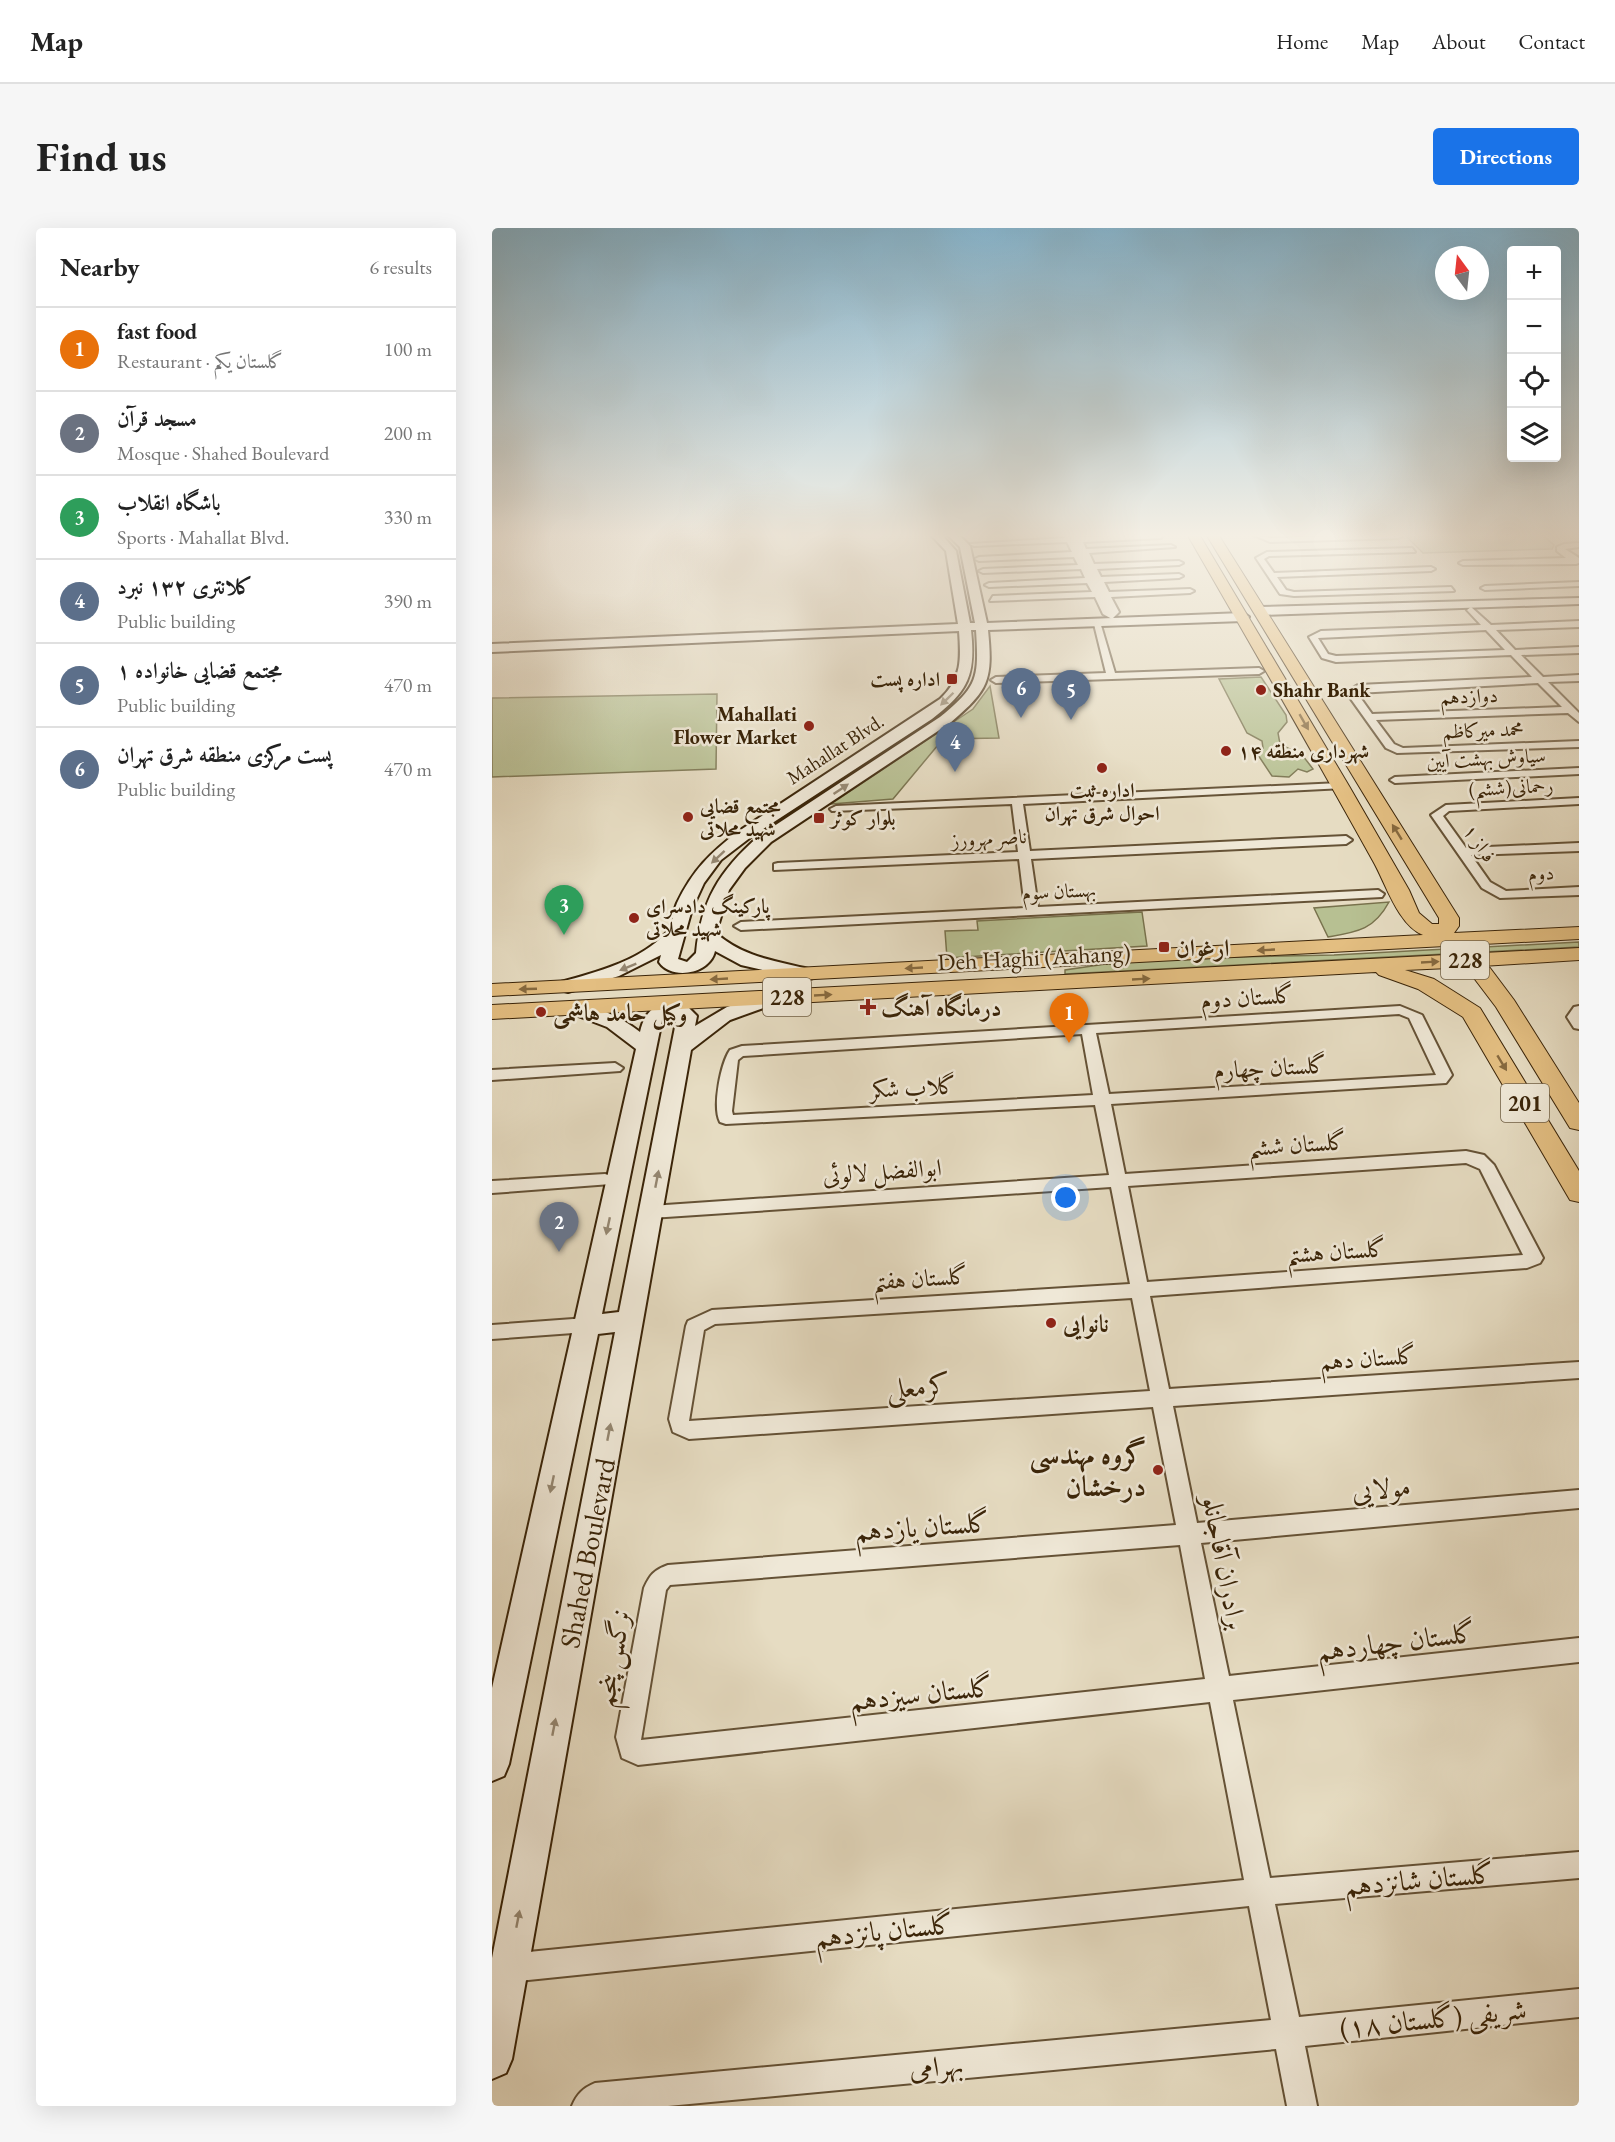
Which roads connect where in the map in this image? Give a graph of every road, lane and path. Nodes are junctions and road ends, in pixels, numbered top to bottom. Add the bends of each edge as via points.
1 (927, 622) edge
2 (1026, 622) junction
3 (1031, 622) edge
4 (1096, 622) junction
5 (1102, 622) edge
6 (1216, 622) edge
7 (1246, 622) edge
8 (1273, 622) edge
9 (1291, 622) edge
10 (1483, 622) edge
11 (981, 623) junction
12 (964, 624) junction
13 (1579, 624) edge
14 (910, 626) junction
15 (1281, 628) junction
16 (1489, 628) junction
17 (1256, 637) junction
18 (492, 643) edge
19 (966, 646) junction
20 (492, 648) edge
21 (984, 648) junction
22 (1579, 650) edge
23 (1513, 652) junction
24 (1259, 671) dead end
25 (1111, 676) junction
26 (1579, 678) edge
27 (996, 680) dead end
28 (1540, 680) junction
29 (1569, 710) junction
30 (1369, 717) junction
31 (1579, 719) edge
32 (1579, 744) edge
33 (1579, 771) edge
34 (1395, 780) dead end
35 (1341, 786) junction
36 (1017, 801) junction
37 (1579, 801) edge
38 (1446, 808) joint
39 (836, 809) dead end
40 (1346, 840) dead end
41 (1579, 847) edge
42 (1463, 852) junction
43 (1024, 856) junction
44 (778, 867) dead end
45 (1427, 882) junction
46 (1399, 890) junction
47 (1579, 891) edge
48 (1378, 894) dead end
49 (1504, 895) joint
50 (1032, 912) junction
51 (741, 926) dead end
52 (706, 933) junction
53 (1579, 933) edge
54 (676, 934) junction
55 (1531, 935) junction
56 (1324, 947) junction
57 (1574, 954) edge
58 (1119, 957) junction
59 (987, 964) junction
60 (1350, 967) junction
61 (806, 974) junction
62 (1083, 983) junction
63 (563, 987) junction
64 (978, 987) junction
65 (492, 990) edge
66 (773, 998) junction
67 (1506, 1005) junction
68 (575, 1008) junction
69 (1579, 1010) edge
70 (492, 1012) edge
71 (1472, 1013) junction
72 (1579, 1025) edge
73 (1088, 1029) junction
74 (647, 1048) junction
75 (681, 1048) junction
76 (615, 1068) dead end
77 (492, 1075) edge
78 (1441, 1080) joint
79 (1102, 1101) junction
80 (726, 1118) joint
81 (1579, 1122) edge
82 (1118, 1179) junction
83 (605, 1180) dead end
84 (492, 1187) edge
85 (1579, 1193) edge
86 (651, 1212) junction
87 (1534, 1258) joint
88 (1140, 1290) junction
89 (630, 1322) junction
90 (587, 1324) junction
91 (492, 1332) edge
92 (1579, 1370) edge
93 (1161, 1398) junction
94 (680, 1426) joint
95 (1579, 1499) edge
96 (1188, 1534) junction
97 (660, 1579) joint
98 (1579, 1650) edge
99 (1220, 1691) junction
100 (631, 1749) joint
101 (492, 1764) edge
102 (1579, 1865) edge
103 (1259, 1892) junction
104 (509, 1968) junction
105 (1579, 2003) edge
106 (1288, 2033) junction
107 (492, 2059) edge
108 (587, 2106) edge
109 (1302, 2106) edge

1 - 14 main road
2 - 3 main road
2 - 4 main road
2 - 11 main road
2 - 21 main road via 995,633
4 - 5 main road
4 - 25 street
6 - 17 main road
7 - 17 main road
8 - 15 main road
9 - 15 main road
10 - 16 street
11 - 12 main road
11 - 21 main road, Mahallat Blvd.
12 - 14 main road
12 - 19 main road, Mahallat Blvd.
13 - 16 street
14 - 18 main road
14 - 19 main road via 949,633
14 - 20 main road
45 -> 15 main road
16 - 23 street
16 - 23 street via 1313,637 1325,656 1336,659
17 -> 35 main road
19 -> 54 main road, Mahallat Blvd. via 968,668 948,701 715,857 696,882
52 -> 21 main road, Mahallat Blvd. via 723,883 740,861 765,839 964,704 979,686 985,666
22 - 23 street
23 - 28 street
24 - 25 street
25 - 27 street
26 - 28 street
28 - 29 street
28 - 30 street via 1358,687 1351,692
29 - 30 street, دوازدهم
29 - 31 street
30 - 32 street, محمد میرکاظم via 1390,746 1401,751
33 - 34 street, سیاوش بهشت آیین
35 - 36 street
35 - 46 main road
36 - 39 street
36 - 43 street
37 - 38 street, رحمانی(ششم)
38 - 42 street, فراز ۱ via 1437,815
40 - 43 street, ناصر مهرورز
41 - 42 street
42 - 49 street, فراز ۱ via 1486,885
43 - 44 street, ناصر مهرورز
43 - 50 street
45 - 46 main road via 1449,918 1449,926 1441,932 1415,923
45 - 55 main road via 1476,928 1503,935
46 - 56 main road via 1403,913 1395,925 1380,936
47 - 49 street, دوم
48 - 50 street, بهستان سوم
50 - 51 street, بهستان سوم
52 - 54 main road, Mahallat Blvd. via 705,955 699,963 682,968 668,962
52 - 61 main road via 724,950 748,961
53 - 55 main road, Deh Haghi (Aahang) / 228
54 -> 63 main road via 641,961 601,978
55 - 56 main road, Deh Haghi (Aahang) / 228
56 -> 58 main road, Deh Haghi (Aahang) / 228
60 -> 57 main road, Deh Haghi (Aahang) / 228
57 - 67 main road via 1526,966 1508,986
58 - 59 main road, Deh Haghi (Aahang) / 228
58 - 62 main road via 1059,964 1049,971 1054,978
59 -> 61 main road, Deh Haghi (Aahang) / 228
59 - 64 main road via 1002,969 1005,976
62 -> 60 main road, Deh Haghi (Aahang) / 228
60 - 71 main road via 1404,975
61 -> 63 main road, Deh Haghi (Aahang) / 228
62 - 64 main road, Deh Haghi (Aahang) / 228
63 -> 65 main road, Deh Haghi (Aahang) / 228
66 -> 64 main road, Deh Haghi (Aahang) / 228
66 - 68 main road, Deh Haghi (Aahang) / 228
66 - 75 main road via 738,1007 706,1026
67 - 71 main road, 201 via 1482,973 1468,968 1459,970 1456,982
67 - 81 main road, 201
68 - 70 main road, Deh Haghi (Aahang) / 228
68 - 74 main road via 606,1017
69 - 72 street via 1574,1017
71 -> 85 main road, 201
73 - 78 street, گلستان دوم via 1408,1011 1415,1015 1444,1075
73 - 79 street, برادران آقاجانلو
73 - 80 street, گلستان دوم via 735,1053 730,1059
74 - 75 main road, Shahed Boulevard via 657,1013 679,1009 687,1016
74 -> 90 main road, Shahed Boulevard
86 -> 75 main road, Shahed Boulevard
76 - 77 street
78 - 79 street, گلستان چهارم
79 - 80 street, گلاب شکر
79 - 82 street, برادران آقاجانلو
82 - 86 street, ابوالفضل لالوئی
82 - 87 street, گلستان ششم via 1478,1159 1486,1165
82 - 88 street, برادران آقاجانلو
83 - 84 street
86 - 89 main road, Shahed Boulevard
87 - 88 street, گلستان هشتم
88 - 93 street, برادران آقاجانلو
88 - 94 street, گلستان هفتم via 712,1317 695,1326
89 - 90 main road
104 -> 89 main road, Shahed Boulevard
90 - 91 street
90 -> 101 main road, Shahed Boulevard
92 - 93 street, گلستان دهم
93 - 94 street, کرمعلی via 689,1430
93 - 96 street, برادران آقاجانلو
95 - 96 street, مولایی
96 - 97 street, گلستان یازدهم via 668,1575
96 - 99 street, برادران آقاجانلو
97 - 100 street, نرگس پنجم via 655,1588 630,1725
98 - 99 street, گلستان چهاردهم
99 - 100 street, گلستان سیزدهم via 638,1754
99 - 103 street, برادران آقاجانلو
102 - 103 street, گلستان شانزدهم
103 - 104 street, گلستان پانزدهم
103 - 106 street, برادران آقاجانلو
104 - 107 main road, Shahed Boulevard
105 - 106 street, شریفی (گلستان ۱۸)
106 - 108 street, بهرامی via 595,2098
106 - 109 street, برادران آقاجانلو

